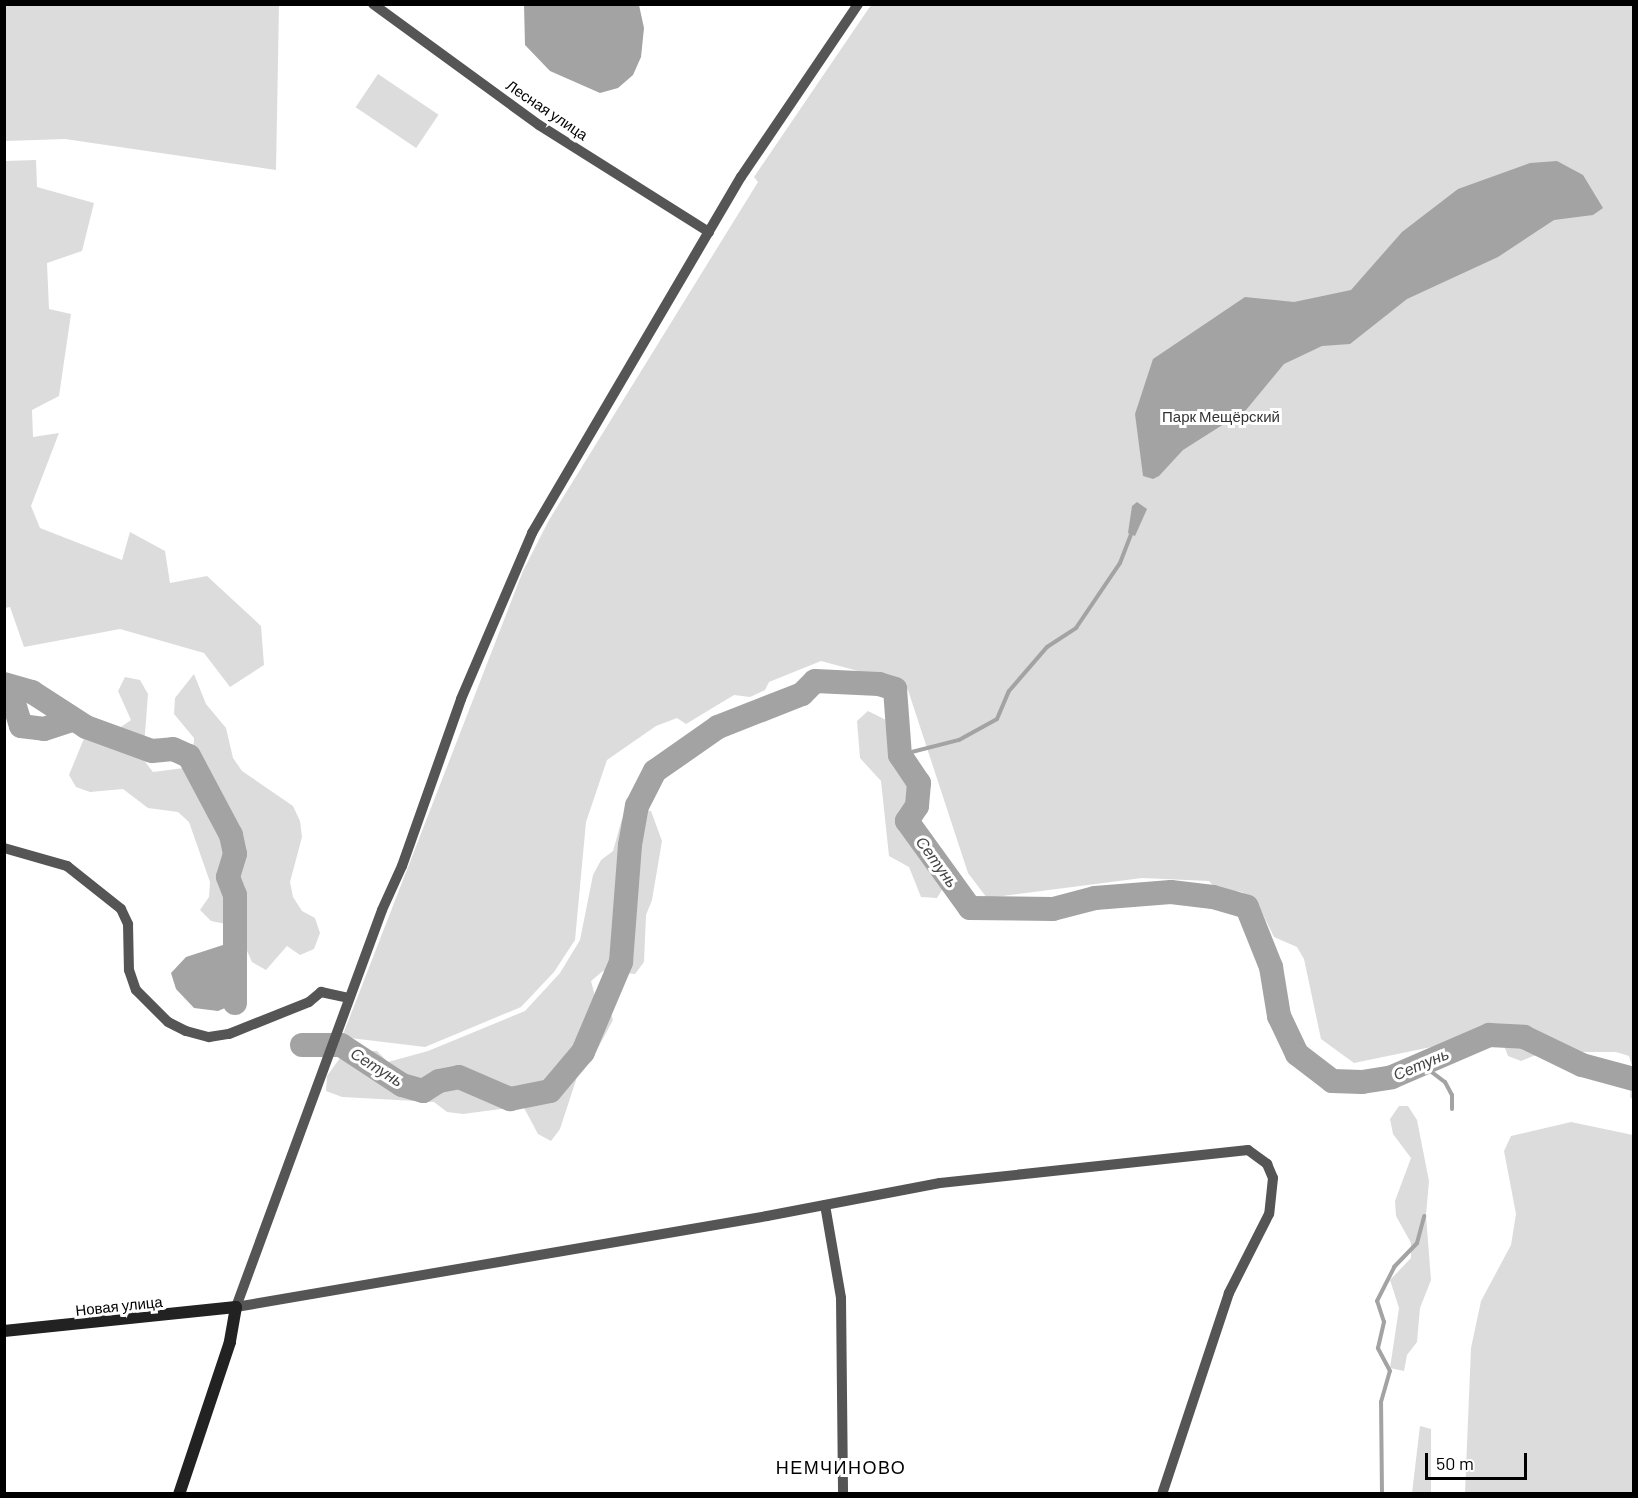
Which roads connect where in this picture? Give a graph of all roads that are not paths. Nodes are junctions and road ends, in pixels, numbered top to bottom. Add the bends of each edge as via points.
1 (374, 4) edge
2 (858, 4) edge
3 (709, 232) junction
4 (4, 848) edge
5 (349, 998) junction
6 (825, 1205) junction
7 (236, 1307) junction
8 (4, 1331) edge
9 (178, 1494) edge
10 (843, 1494) edge
11 (1162, 1494) edge

1 - 3 street, Лесная улица via 539,125
2 - 3 street
3 - 5 street via 532,533 461,699 402,866
4 - 5 street via 67,866 121,909 128,924 129,970 136,990 154,1011 186,1031 209,1037 229,1034 309,1002 321,992
5 - 7 street
6 - 7 street
6 - 10 street via 841,1298
6 - 11 street via 939,1183 1092,1164 1220,1150 1248,1150 1258,1156 1273,1178 1269,1214 1229,1293
7 - 8 street, Новая улица
7 - 9 street via 230,1342

